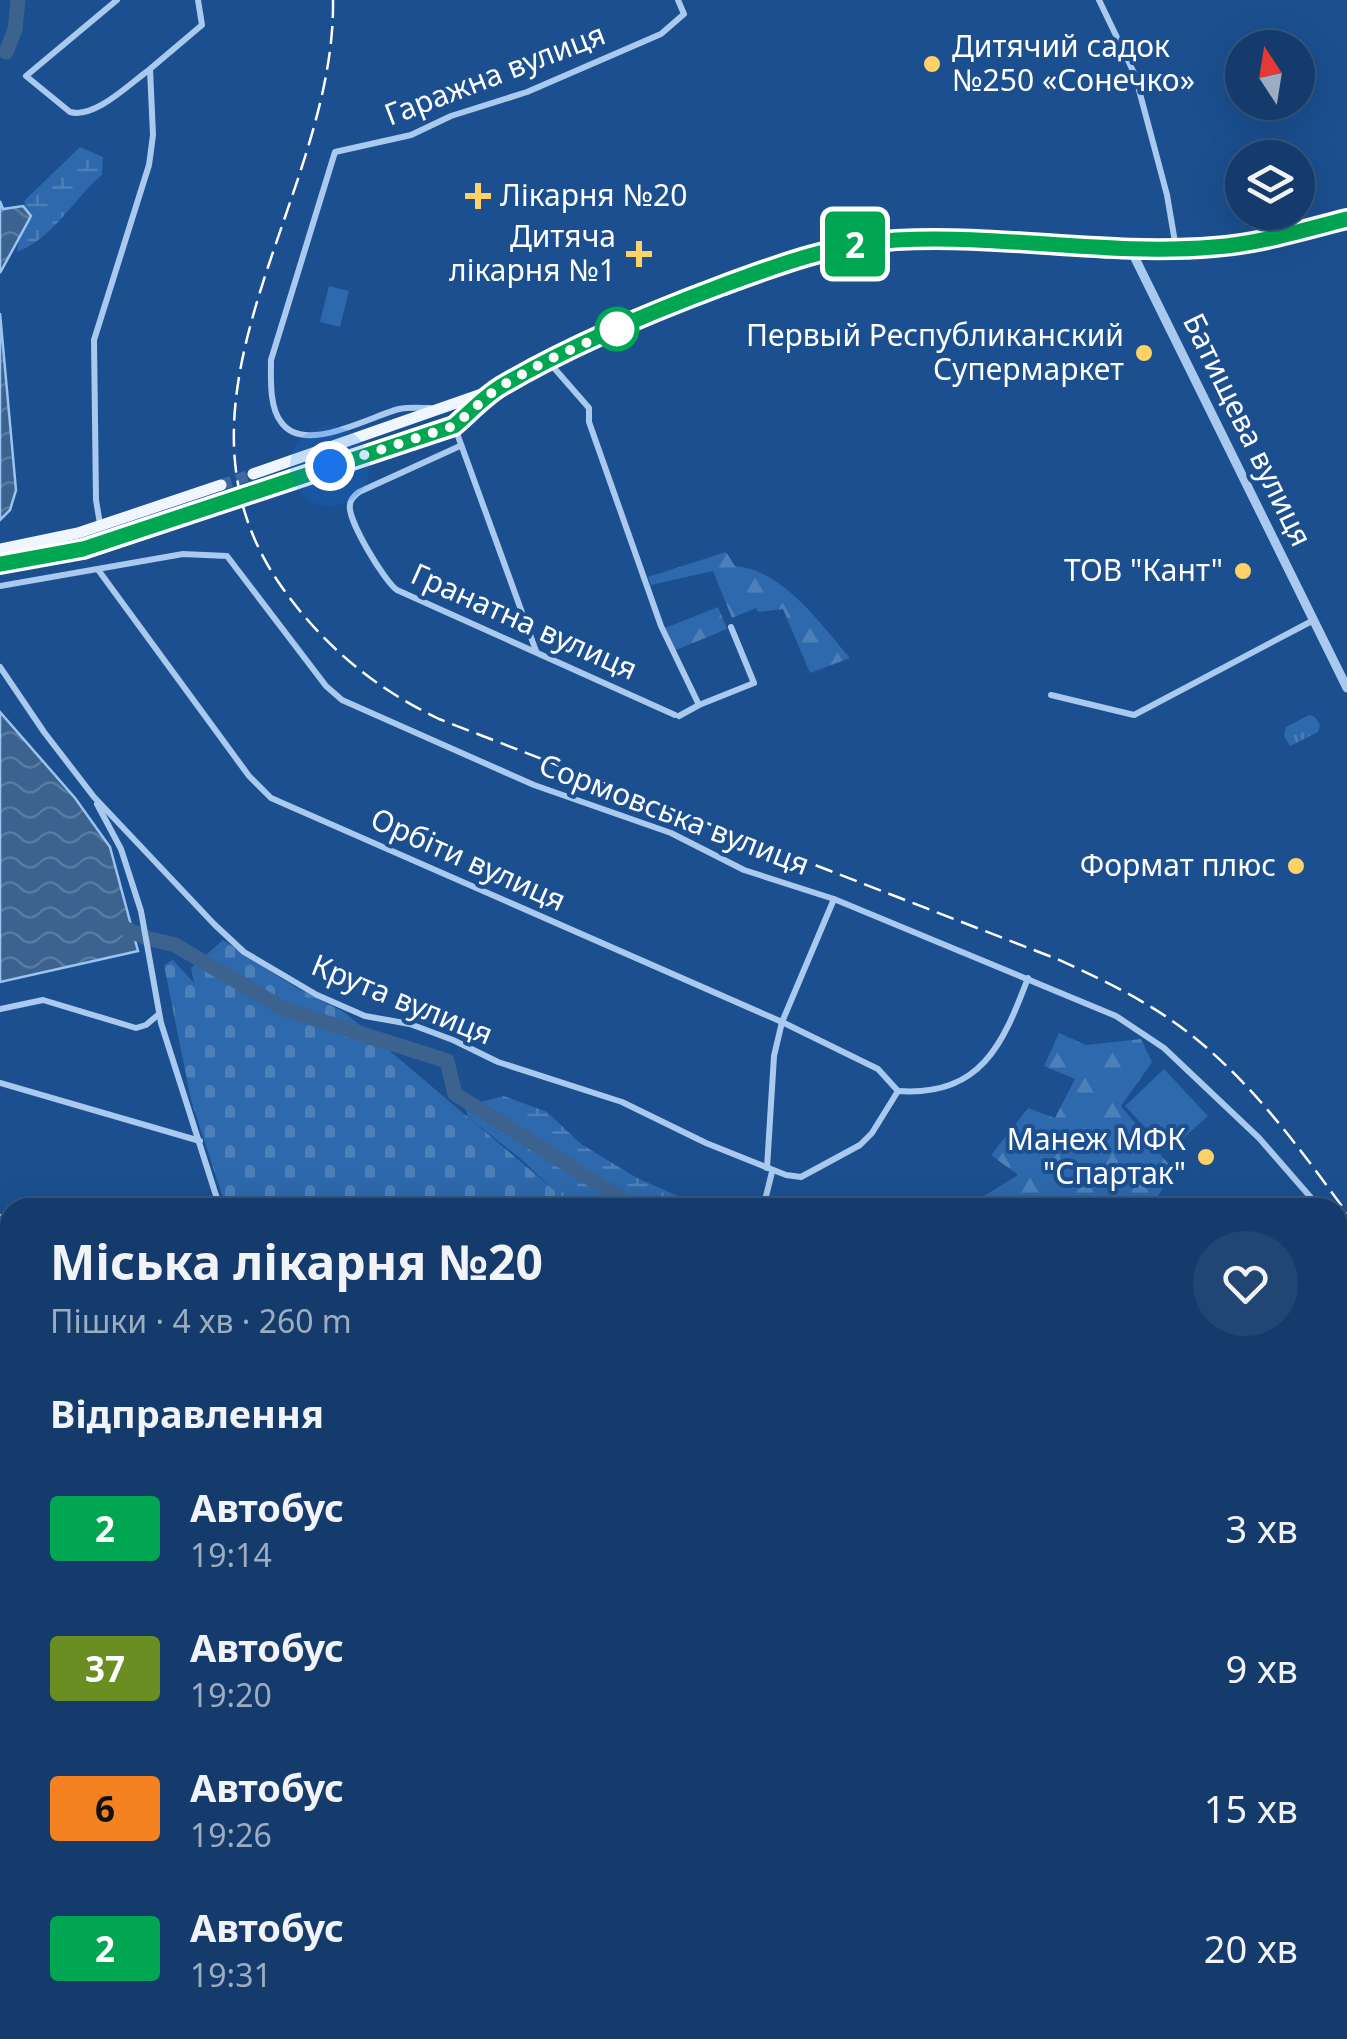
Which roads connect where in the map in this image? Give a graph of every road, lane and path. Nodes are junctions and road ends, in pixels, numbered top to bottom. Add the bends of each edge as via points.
1 (117, 0) edge
2 (198, 0) edge
3 (678, 0) edge
4 (1099, 0) edge
5 (150, 69) junction
6 (1347, 219) edge
7 (1130, 248) junction
8 (1176, 248) junction
9 (548, 360) junction
10 (496, 389) junction
11 (447, 408) junction
12 (454, 426) junction
13 (437, 431) junction
14 (460, 446) junction
15 (253, 474) tunnel mouth
16 (221, 485) tunnel mouth
17 (259, 490) tunnel mouth
18 (226, 500) tunnel mouth
19 (100, 525) junction
20 (0, 549) edge
21 (0, 564) edge
22 (99, 571) junction
23 (0, 586) edge
24 (1312, 620) junction
25 (731, 627) dead end
26 (537, 652) junction
27 (0, 666) edge
28 (1347, 688) edge
29 (1052, 694) dead end
30 (699, 705) junction
31 (94, 798) junction
32 (834, 899) junction
33 (1028, 978) junction
34 (0, 1009) edge
35 (160, 1013) junction
36 (782, 1022) junction
37 (0, 1083) edge
38 (898, 1090) junction
39 (200, 1141) junction
40 (770, 1170) junction
41 (217, 1198) edge
42 (765, 1198) edge
43 (1311, 1198) edge

1 - 5 street via 26,76 78,114
2 - 5 street via 202,25
3 - 11 street, Гаражна вулиця via 684,14 661,34 411,135 335,152 271,360 281,422 299,436 316,436 403,408
4 - 8 street via 1135,75
5 - 19 street via 150,165 94,340
6 - 8 main road via 1244,244
7 - 8 main road
7 - 9 main road via 980,239 857,243 702,293
7 - 24 street, Батищева вулиця
9 - 10 main road
9 - 30 street via 589,408 662,626
10 - 11 main road
10 - 12 main road
11 - 13 main road via 451,420
11 - 15 main road
12 - 13 main road
12 - 14 street
13 - 17 main road
14 - 26 street
14 - 26 street, Гранатна вулиця via 359,492 350,512 392,587
16 - 19 main road
18 - 21 main road via 83,549
19 - 20 main road
22 - 23 street, Сормовська вулиця
22 - 32 street, Сормовська вулиця via 183,554 227,556 342,700 534,785 671,833 744,870
22 - 36 street, Орбіти вулиця via 272,798
24 - 28 street, Батищева вулиця
24 - 29 street via 1134,716
25 - 30 street via 754,683
26 - 30 street, Гранатна вулиця via 677,715
27 - 31 street, Крута вулиця
31 - 35 street via 122,848
31 - 40 street, Крута вулиця via 244,952 317,995 622,1102
32 - 33 street, Сормовська вулиця
32 - 36 street
33 - 38 street via 1006,1036 966,1079 940,1089
33 - 43 street, Сормовська вулиця via 1095,1005 1164,1048
34 - 35 street via 43,1000 136,1028
35 - 39 street
36 - 38 street, Орбіти вулиця via 878,1070
36 - 40 street via 774,1056
37 - 39 street
38 - 40 street, Крута вулиця via 860,1145 801,1176
39 - 41 street
40 - 42 street

